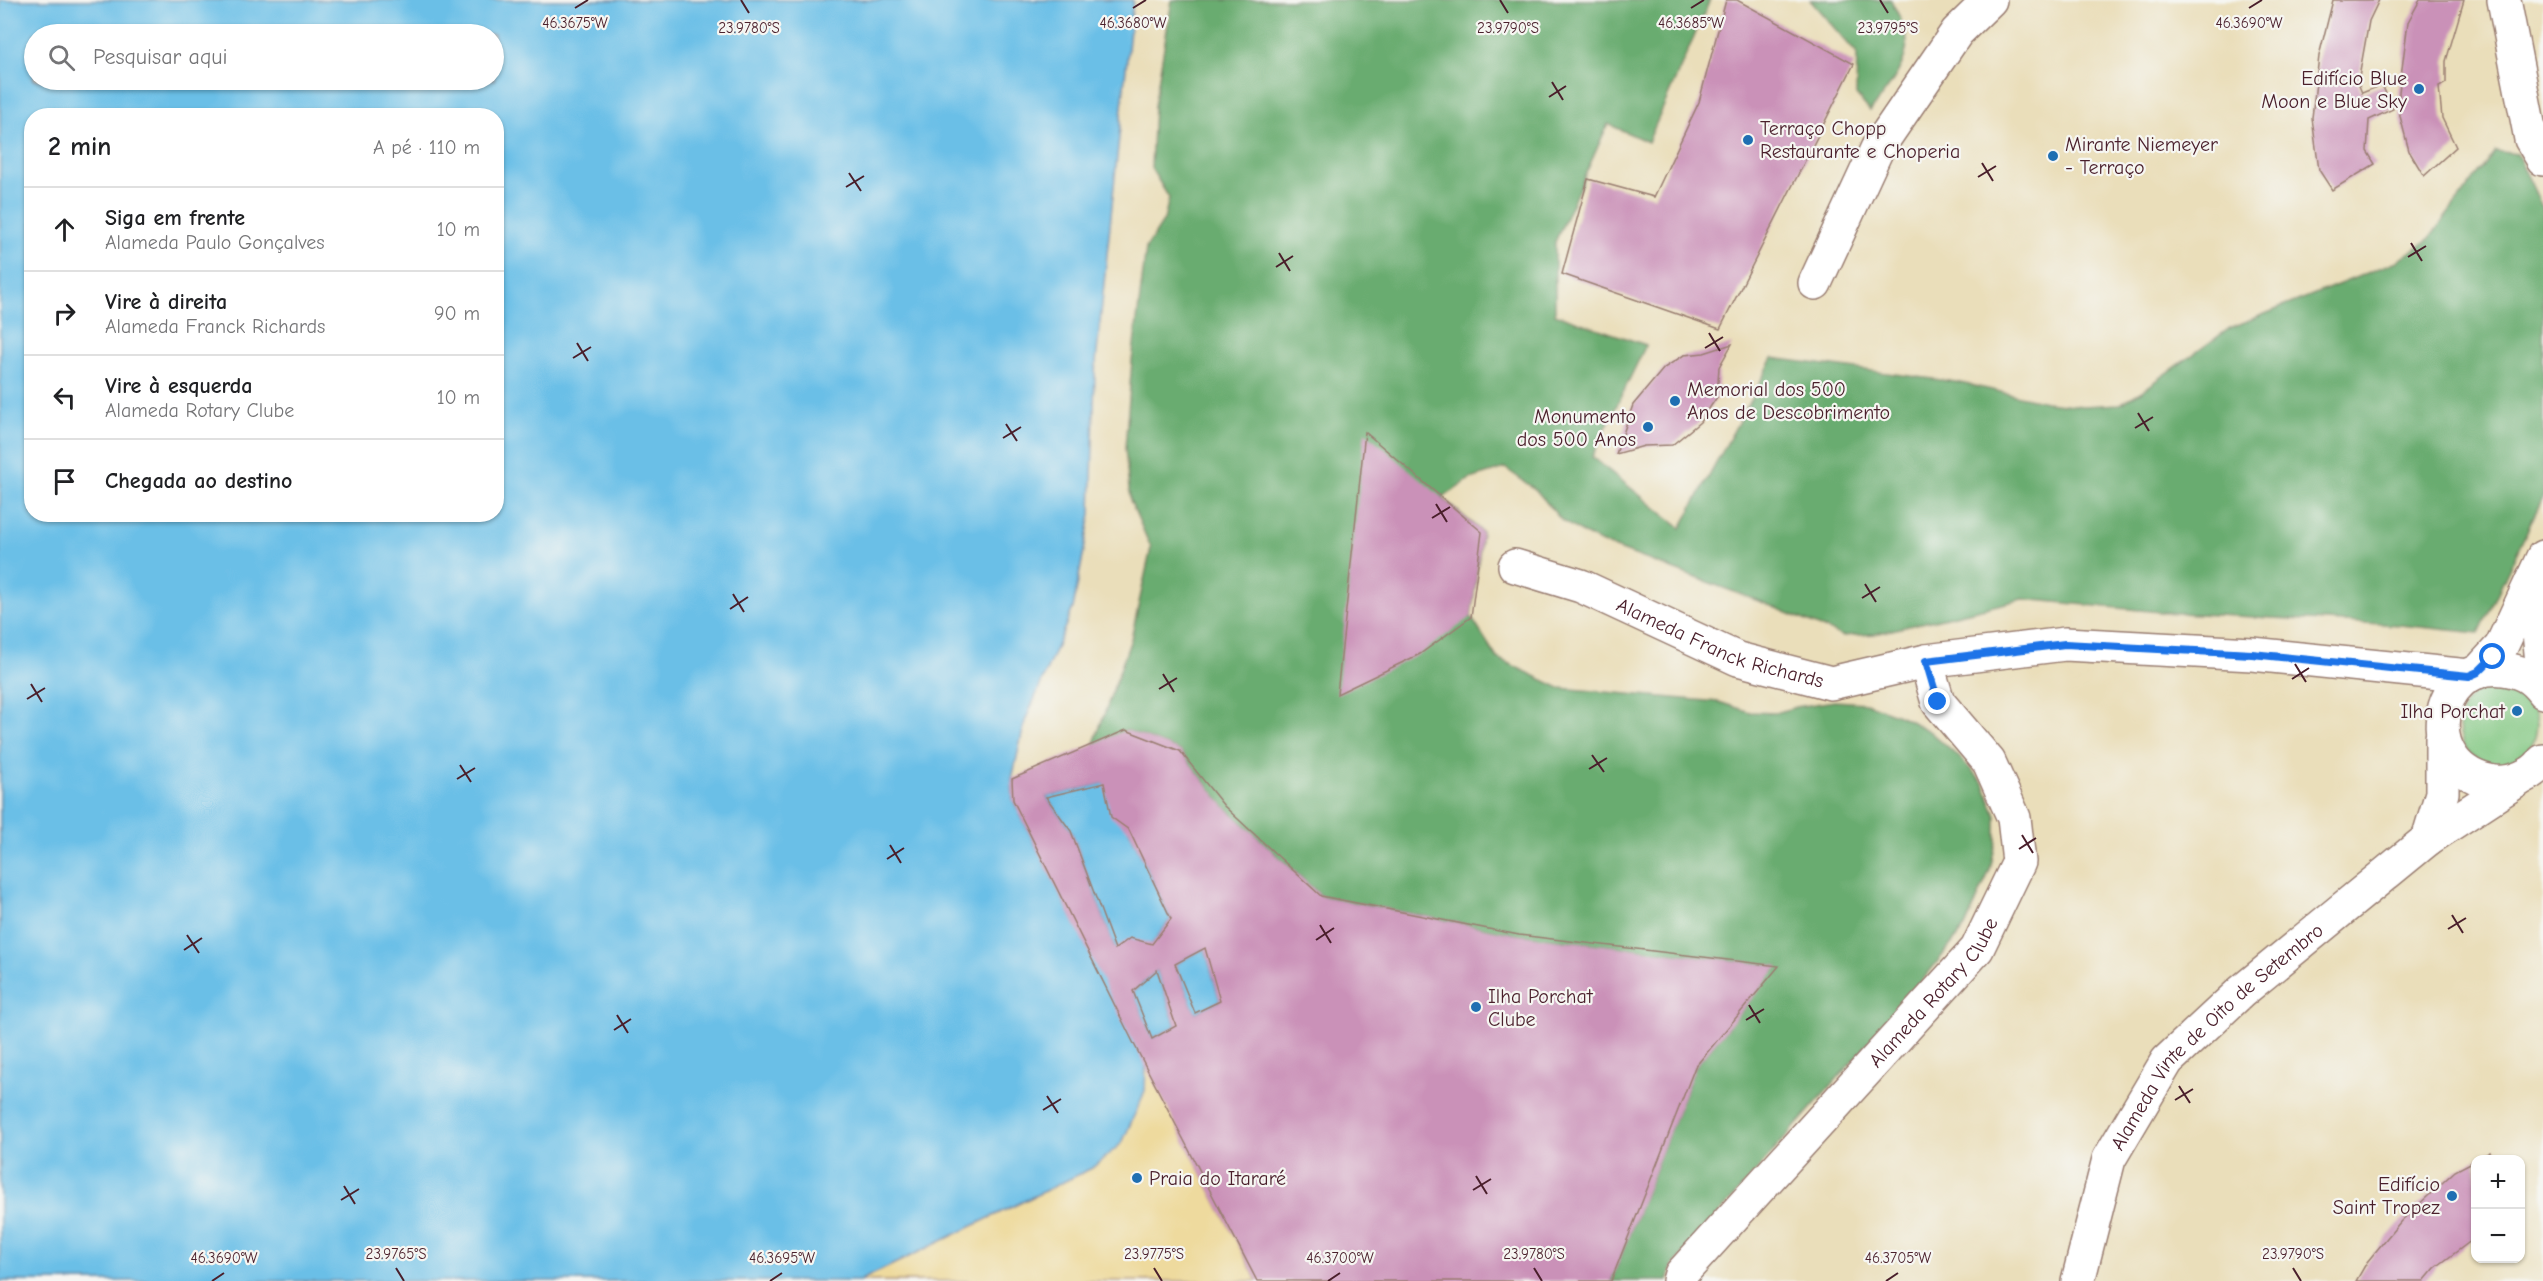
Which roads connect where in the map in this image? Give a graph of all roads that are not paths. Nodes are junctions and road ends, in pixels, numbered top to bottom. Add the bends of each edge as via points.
1 (1990, 0) edge
2 (2504, 0) edge
3 (2543, 159) edge
4 (1815, 283) dead end
5 (2543, 557) edge
6 (1515, 566) dead end
7 (2543, 569) edge
8 (1926, 661) junction
9 (2543, 673) edge
10 (2474, 674) junction
11 (2543, 692) edge
12 (2441, 729) junction
13 (2533, 769) edge
14 (2428, 839) junction
15 (1679, 1281) edge
16 (2078, 1281) edge

1 - 4 street via 1957,32 1877,149
2 - 3 street via 2530,139
5 - 10 street via 2501,647
6 - 8 street, Alameda Franck Richards via 1581,586 1738,659 1831,682
7 - 9 street via 2535,602
8 - 10 street, Alameda Franck Richards via 2065,644 2252,654
8 - 15 street, Alameda Rotary Clube via 1938,702 1989,762 2014,818 2019,862 1977,948 1681,1274
10 - 11 street, Alameda Franck Richards via 2495,668 2517,671
10 - 12 street via 2456,687 2444,707
12 - 13 street via 2447,750 2460,769 2479,780 2502,783
12 - 14 street via 2442,793
13 - 14 street, Alameda Vinte de Oito de Setembro
14 - 16 street, Alameda Vinte de Oito de Setembro via 2241,992 2167,1061 2109,1159

